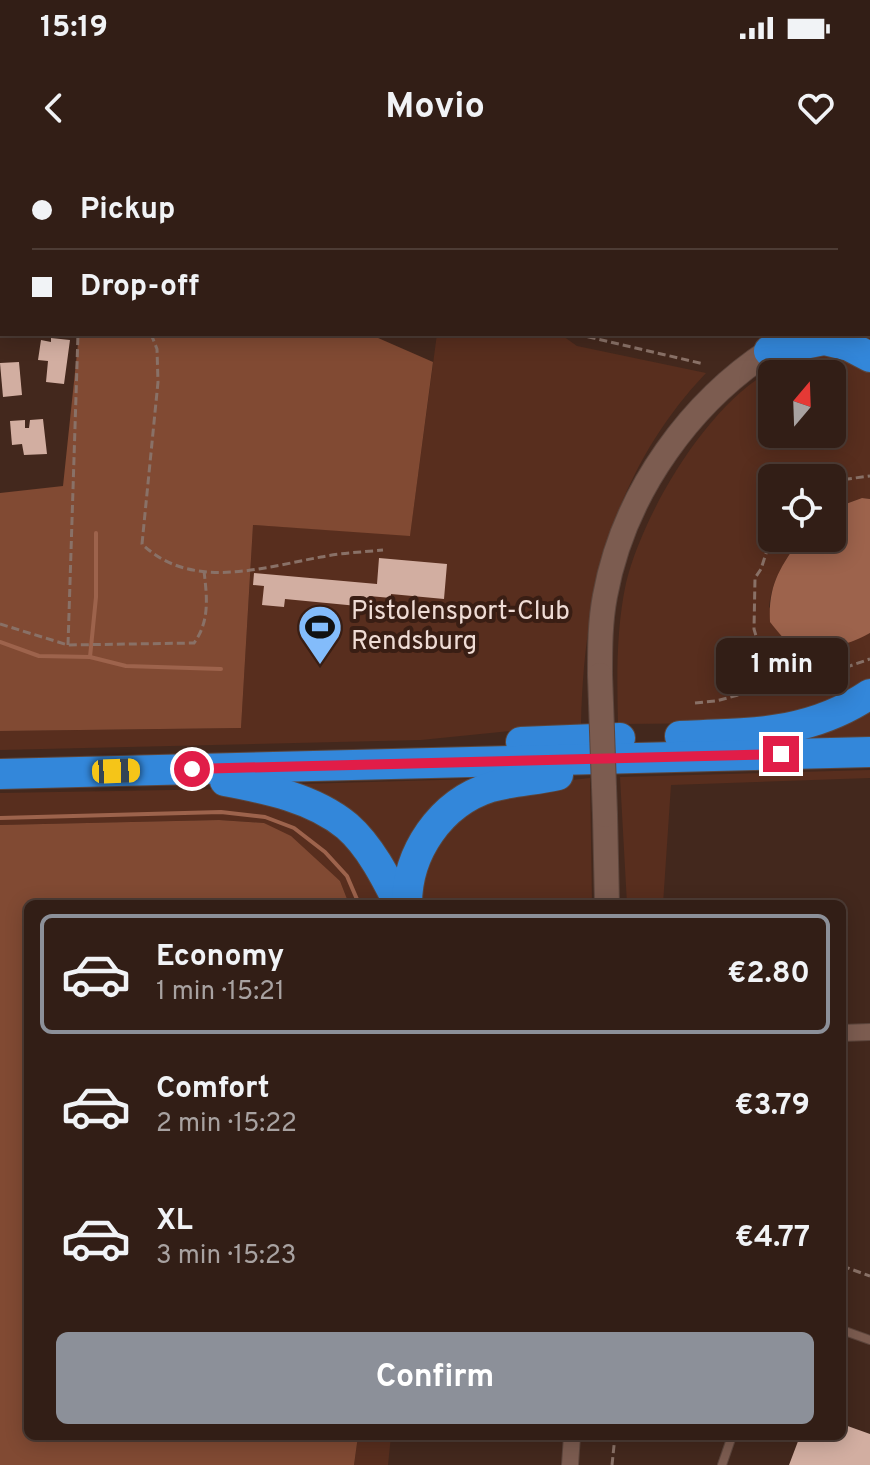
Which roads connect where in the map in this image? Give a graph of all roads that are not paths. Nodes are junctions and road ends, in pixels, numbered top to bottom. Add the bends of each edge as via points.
1 (794, 336) edge
2 (860, 336) edge
3 (769, 351) junction
4 (870, 357) edge
5 (870, 694) edge
6 (870, 752) edge
7 (634, 757) junction
8 (365, 766) junction
9 (168, 770) junction
10 (0, 774) edge
11 (397, 900) edge
12 (407, 900) edge
13 (607, 900) edge
14 (870, 1032) edge
15 (846, 1033) edge
16 (846, 1331) edge
17 (870, 1340) edge
18 (572, 1440) edge
19 (731, 1440) edge
20 (570, 1465) edge
21 (722, 1465) edge

1 - 3 main road
2 - 4 highway
3 - 4 highway via 824,340
3 - 13 main road, bridge via 711,399 670,446 627,521 607,585 600,634
5 - 8 highway via 816,722 768,733 553,739 407,752
6 - 7 highway
7 - 8 highway
7 - 12 highway via 489,788 451,809 435,824 414,860
8 - 9 highway
9 - 10 highway
9 - 11 highway via 304,801 348,827
14 - 15 street
16 - 17 lane
18 - 20 street
19 - 21 lane

